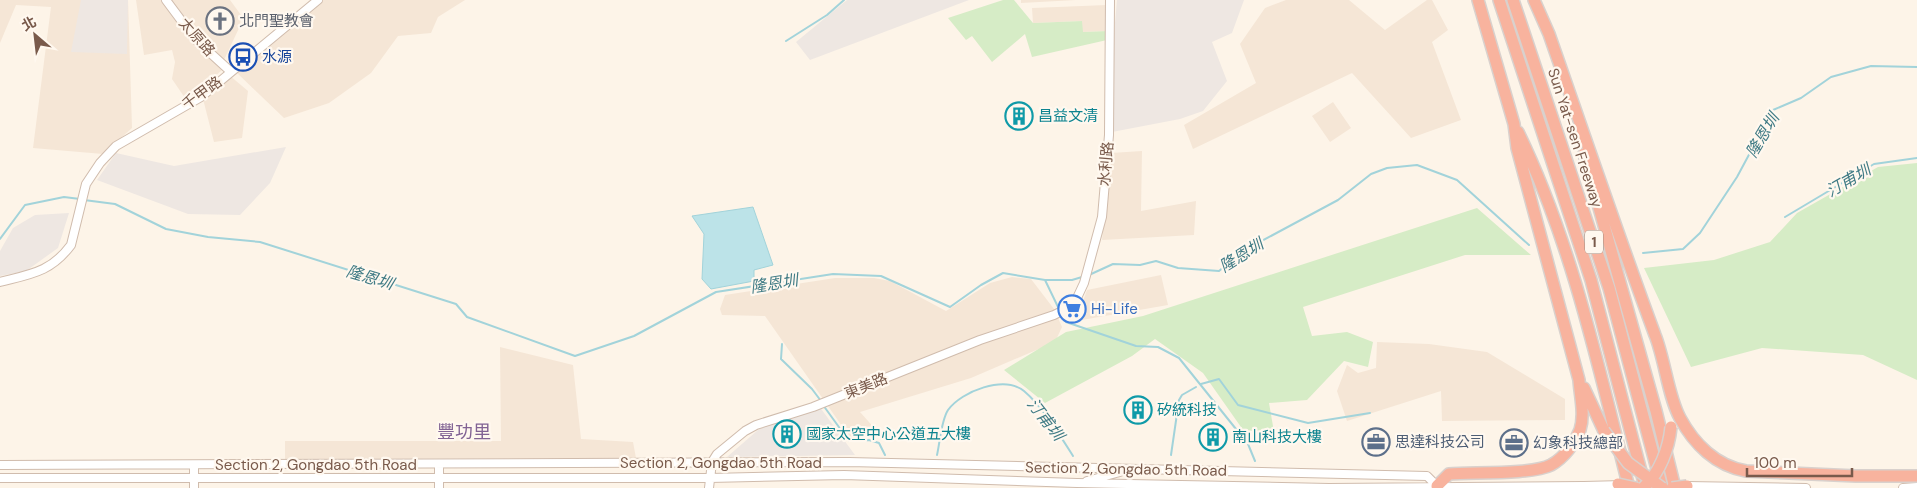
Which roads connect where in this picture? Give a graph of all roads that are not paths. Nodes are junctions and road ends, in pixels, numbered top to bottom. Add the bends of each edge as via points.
1 (166, 0) edge
2 (318, 0) edge
3 (1110, 0) edge
4 (1478, 0) edge
5 (1499, 0) edge
6 (1513, 0) edge
7 (1534, 0) edge
8 (230, 71) junction
9 (1572, 99) junction
10 (1514, 124) junction
11 (0, 282) edge
12 (1066, 309) joint
13 (1661, 351) junction
14 (1579, 380) junction
15 (712, 462) junction
16 (0, 465) edge
17 (439, 465) junction
18 (194, 466) junction
19 (1129, 470) junction
20 (1917, 476) edge
21 (0, 478) edge
22 (439, 478) junction
23 (710, 478) junction
24 (194, 479) junction
25 (1077, 483) junction
26 (1437, 486) junction
27 (1623, 486) edge
28 (1650, 486) edge
29 (1687, 486) junction
30 (1917, 487) edge
31 (194, 488) edge
32 (439, 488) edge
33 (709, 488) edge
34 (1674, 488) edge
35 (1806, 488) edge
36 (1903, 488) edge

1 - 8 street, 太原路 via 195,39
2 - 8 street, 千甲路
3 - 12 street, 水利路 via 1109,136 1102,217 1084,282 1077,298
4 - 10 highway
5 - 28 highway, Sun Yat-sen Freeway / 1 via 1591,280
6 - 28 highway, Sun Yat-sen Freeway / 1 via 1609,288
7 - 9 highway
8 - 11 street, 千甲路 via 201,97 116,146 100,163 86,184 71,245 53,264 37,273
9 - 13 highway
9 - 34 highway via 1589,174
10 - 14 highway via 1516,148
10 - 27 highway via 1573,275 1604,384
12 - 15 street, 東美路 via 822,404 756,425 733,441
13 - 20 highway via 1680,419 1713,458 1729,468
13 - 28 highway, bridge via 1671,427 1663,460
14 - 26 highway via 1583,408 1580,428 1574,443 1551,465 1535,470 1449,474
14 - 28 highway, bridge via 1604,430
15 - 17 street, Section 2, Gongdao 5th Road
15 - 19 street, Section 2, Gongdao 5th Road via 849,462
15 - 23 street
16 - 18 street, Section 2, Gongdao 5th Road
17 - 18 street, Section 2, Gongdao 5th Road
17 - 22 street
18 - 24 street
19 - 25 street
19 - 26 street, Section 2, Gongdao 5th Road via 1427,476
21 - 24 street, Section 2, Gongdao 5th Road
22 - 23 street, Section 2, Gongdao 5th Road
22 - 24 street, Section 2, Gongdao 5th Road
22 - 32 street
23 - 25 street, Section 2, Gongdao 5th Road via 844,476
23 - 33 street
24 - 31 street
25 - 26 street, Section 2, Gongdao 5th Road via 1329,488
26 - 27 street, Section 2, Gongdao 5th Road, bridge
27 - 28 highway, bridge
28 - 29 street, bridge
29 - 34 highway, bridge
29 - 35 street
30 - 36 street

